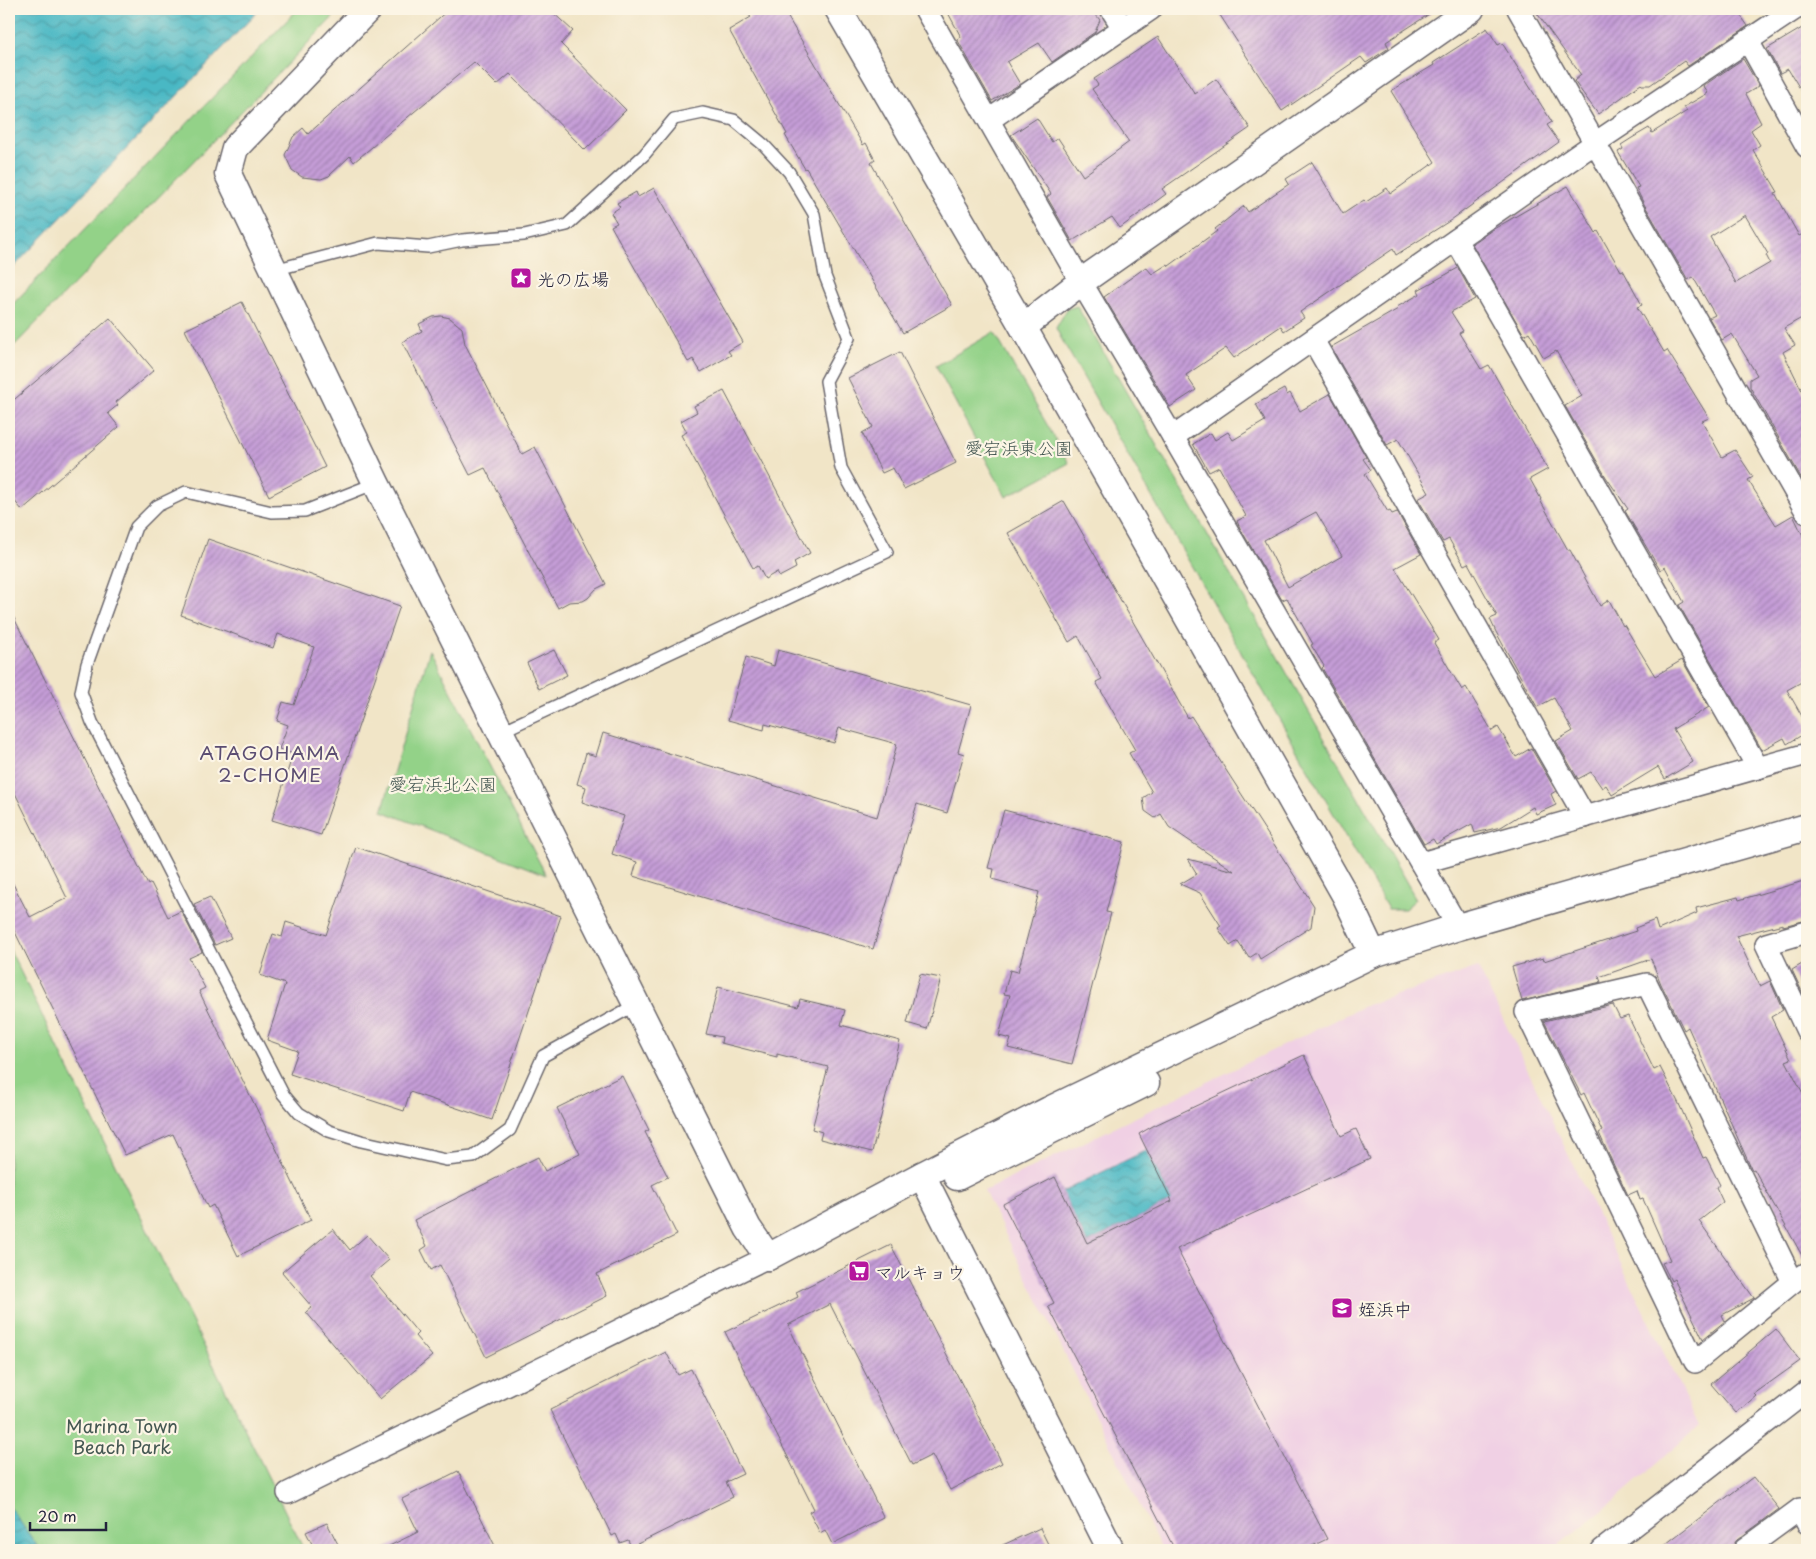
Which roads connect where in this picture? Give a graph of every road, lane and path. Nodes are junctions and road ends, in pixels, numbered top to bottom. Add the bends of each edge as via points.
1 (368, 9) edge
2 (838, 9) edge
3 (925, 9) edge
4 (1111, 9) edge
5 (1151, 9) edge
6 (1470, 9) edge
7 (1518, 9) edge
8 (1795, 9) edge
9 (1123, 28) junction
10 (1748, 41) junction
11 (989, 120) junction
12 (1595, 143) junction
13 (1807, 147) edge
14 (1456, 240) junction
15 (274, 270) junction
16 (1081, 282) junction
17 (1023, 327) junction
18 (1313, 340) junction
19 (1173, 437) junction
20 (376, 483) junction
21 (1807, 513) edge
22 (500, 732) junction
23 (1807, 754) edge
24 (1758, 768) junction
25 (1585, 817) junction
26 (1807, 827) edge
27 (1807, 842) edge
28 (1421, 863) junction
29 (1458, 927) junction
30 (1807, 932) edge
31 (1373, 954) junction
32 (637, 1004) junction
33 (1807, 1031) edge
34 (926, 1182) junction
35 (768, 1257) junction
36 (1800, 1278) edge
37 (1807, 1391) edge
38 (288, 1494) dead end
39 (1805, 1512) edge
40 (1111, 1550) edge
41 (1602, 1550) edge
42 (1744, 1550) edge

1 - 15 street via 235,148 228,174
2 - 17 street
3 - 11 street
4 - 9 street
5 - 9 street
6 - 16 street
7 - 12 street
8 - 10 street
9 - 11 street
10 - 12 street
10 - 13 street
11 - 16 street
12 - 14 street
12 - 21 street
14 - 18 street
14 - 24 street
15 - 20 street
15 - 22 lane via 378,243 428,247 462,240 524,235 567,225 644,155 674,119 702,113 734,120 764,145 789,172 814,214 825,276 849,338 826,381 841,468 887,552
16 - 17 street
16 - 19 street
17 - 31 street via 1344,895
18 - 19 street
18 - 25 street
19 - 28 street
20 - 22 street
20 - 32 lane via 306,512 272,512 186,492 157,506 136,526 87,664 81,692 92,722 283,1094 299,1113 329,1131 446,1160 473,1157 510,1130 543,1056
22 - 32 street
23 - 24 street
24 - 25 street
25 - 28 street
26 - 29 street
27 - 34 street via 1388,964
28 - 29 street
29 - 31 street
30 - 33 street via 1766,944
31 - 34 street via 1049,1110
32 - 35 street via 748,1228
34 - 35 street
34 - 40 street
35 - 38 street
36 - 36 street via 1695,1362 1526,1012 1647,984
37 - 41 street
39 - 42 street

